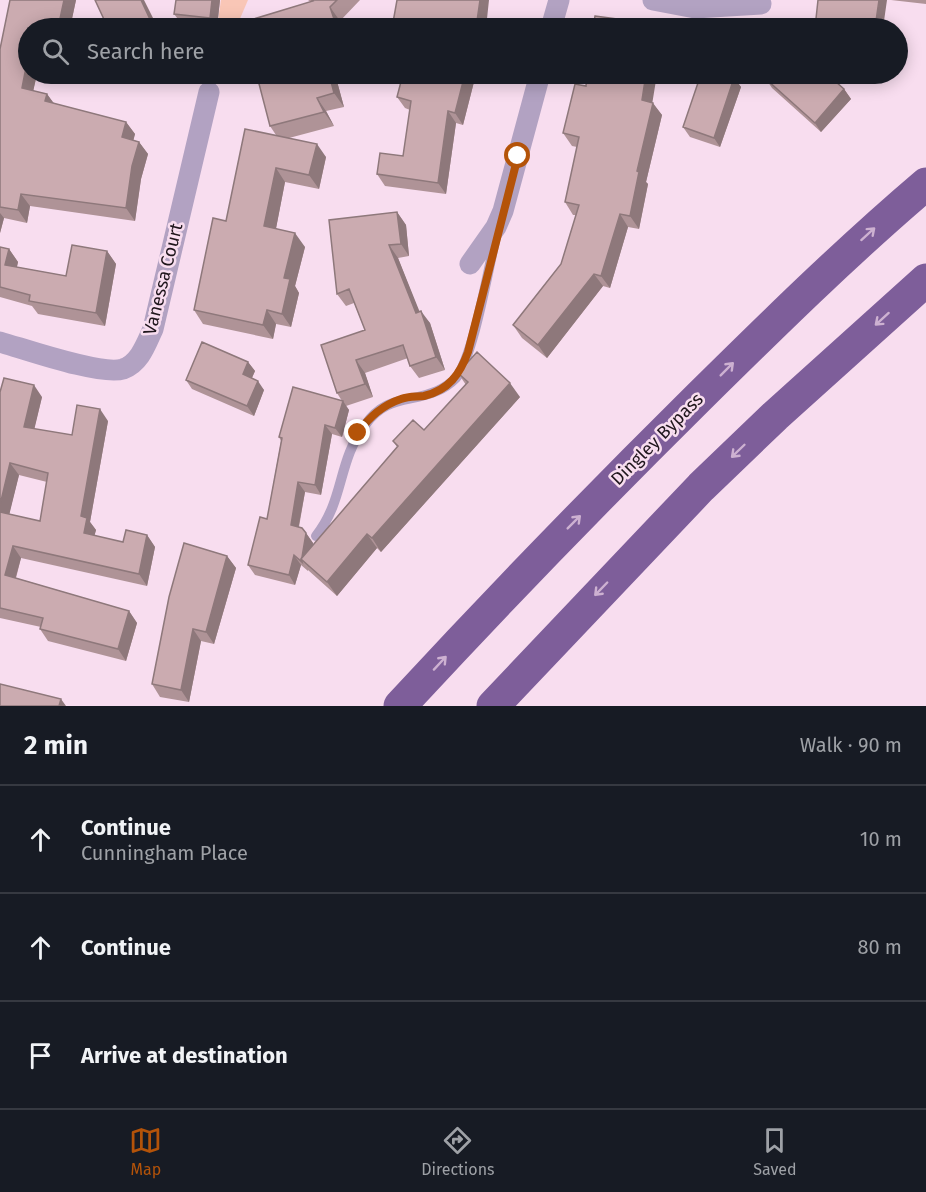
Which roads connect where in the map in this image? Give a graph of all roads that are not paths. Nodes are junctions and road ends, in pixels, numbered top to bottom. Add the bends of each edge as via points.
1 (559, 0) edge
2 (653, 0) edge
3 (761, 4) dead end
4 (554, 18) edge
5 (537, 84) edge
6 (209, 92) dead end
7 (926, 184) edge
8 (503, 211) junction
9 (470, 264) dead end
10 (926, 280) edge
11 (0, 342) edge
12 (316, 537) edge
13 (400, 706) edge
14 (493, 706) edge

1 - 4 street
2 - 3 street via 695,8
5 - 8 street
6 - 11 street, Vanessa Court via 153,329 136,360 124,368 103,370
13 -> 7 highway, Dingley Bypass via 525,572 816,281
8 - 9 street
8 - 12 lane via 470,346 458,375 441,390 395,401 367,421 349,451 331,516
10 -> 14 highway via 701,487

